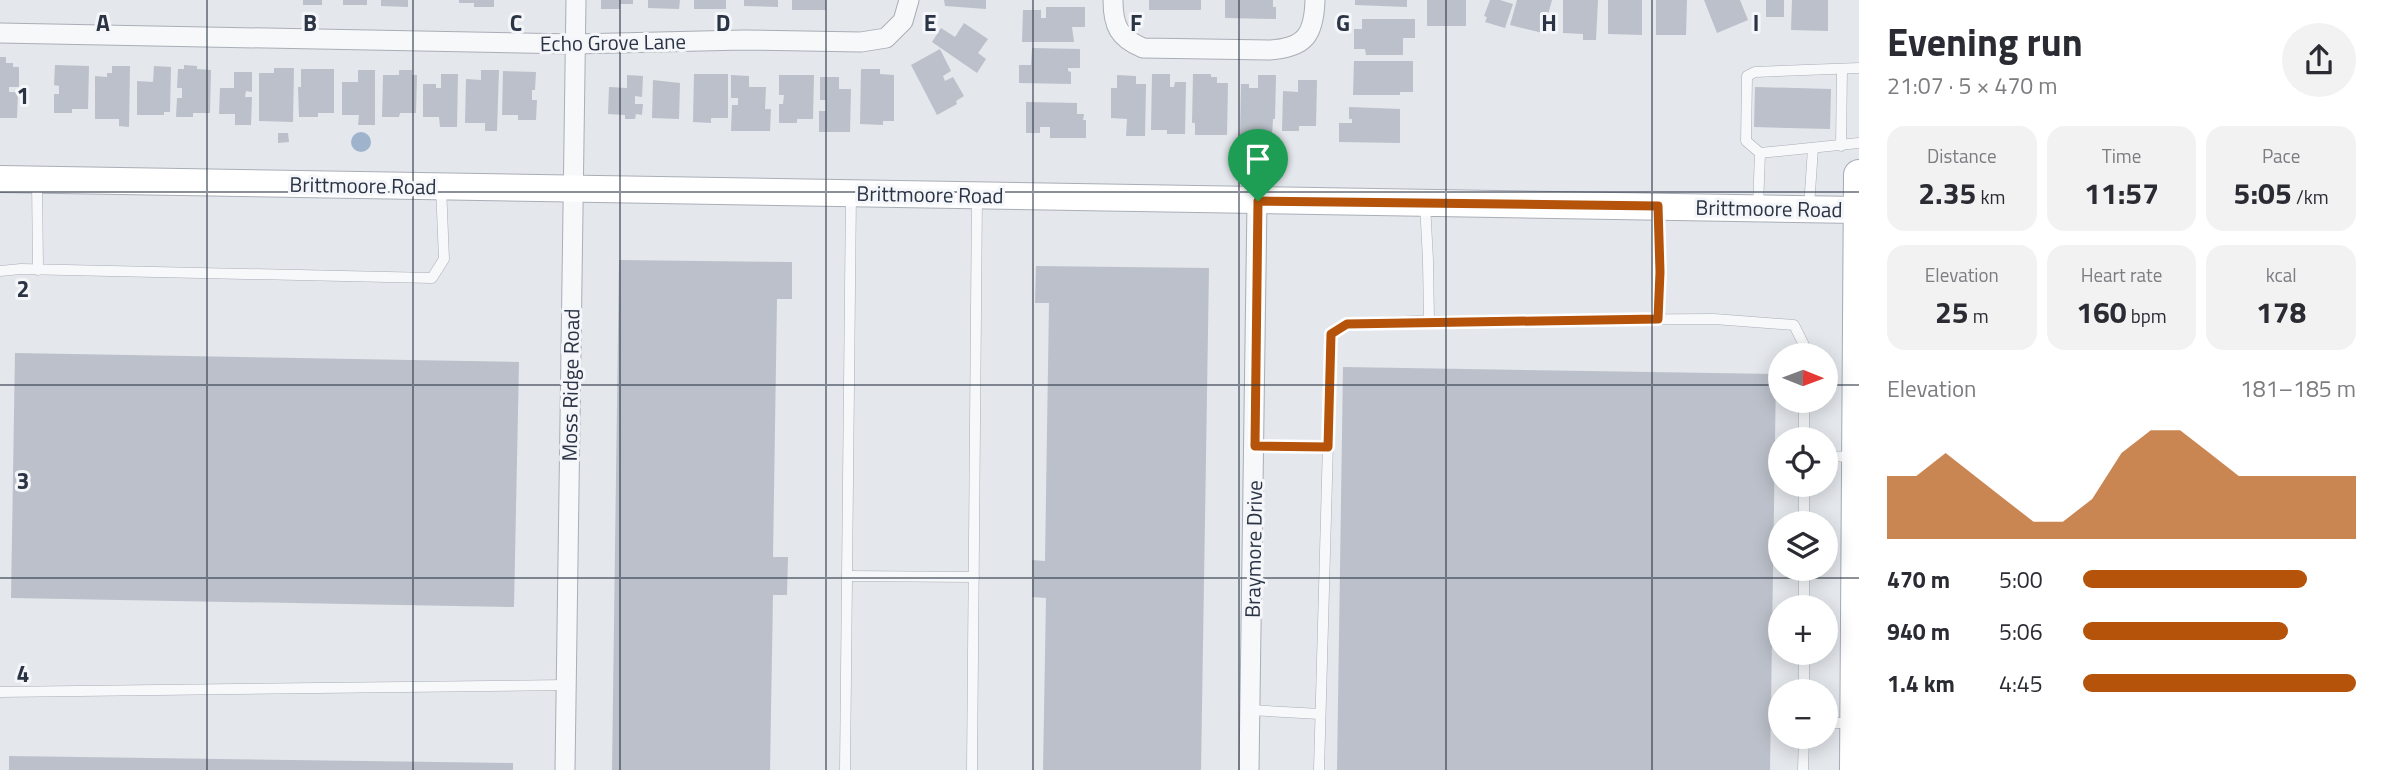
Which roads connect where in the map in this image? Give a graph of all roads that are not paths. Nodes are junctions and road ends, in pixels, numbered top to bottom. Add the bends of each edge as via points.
1 (576, 0) edge
2 (909, 0) edge
3 (1113, 0) edge
4 (1315, 0) edge
5 (0, 33) edge
6 (575, 44) junction
7 (1859, 68) edge
8 (1842, 69) junction
9 (1859, 143) edge
10 (1841, 146) junction
11 (1813, 148) junction
12 (1760, 153) junction
13 (1859, 175) edge
14 (0, 178) edge
15 (37, 179) junction
16 (441, 186) junction
17 (573, 188) junction
18 (850, 193) junction
19 (977, 195) junction
20 (1258, 201) junction
21 (1424, 204) junction
22 (1658, 206) junction
23 (1758, 208) junction
24 (1809, 209) junction
25 (1859, 210) edge
26 (38, 270) junction
27 (0, 271) edge
28 (1658, 319) junction
29 (1429, 321) junction
30 (1803, 343) edge
31 (1255, 446) junction
32 (1328, 447) junction
33 (1838, 456) edge
34 (1857, 457) edge
35 (847, 576) junction
36 (974, 577) junction
37 (1858, 578) edge
38 (566, 685) junction
39 (0, 692) edge
40 (1250, 710) junction
41 (1320, 714) junction
42 (1838, 723) edge
43 (1856, 723) junction
44 (1804, 749) edge
45 (565, 770) edge
46 (845, 770) edge
47 (972, 770) edge
48 (1249, 770) edge
49 (1319, 770) edge
50 (1803, 770) edge
51 (1856, 770) edge

1 - 6 street, Moss Ridge Road
2 - 6 street, Echo Grove Lane via 903,21 886,38 861,42
3 - 4 street via 1115,25 1128,42 1143,48 1221,49 1286,49 1300,44 1311,31
5 - 6 street, Echo Grove Lane
6 - 17 street, Moss Ridge Road
7 - 8 lane
8 - 10 lane
8 - 12 lane via 1747,76 1746,141
9 - 10 lane
10 - 11 lane
11 - 12 lane
11 - 24 lane
12 - 23 lane
13 - 25 main road
14 - 15 main road, Brittmoore Road
15 - 16 main road, Brittmoore Road
15 - 26 lane
16 - 17 main road, Brittmoore Road
16 - 26 lane via 444,259 432,278
17 - 18 main road, Brittmoore Road
17 - 38 street, Moss Ridge Road
18 - 19 main road, Brittmoore Road
18 - 35 lane
19 - 20 main road, Brittmoore Road
19 - 36 lane
20 - 21 main road, Brittmoore Road
20 - 31 street, Braymore Drive
21 - 22 main road, Brittmoore Road
21 - 29 lane
22 - 23 main road, Brittmoore Road
22 - 28 lane
23 - 24 main road, Brittmoore Road
24 - 25 main road, Brittmoore Road
25 - 34 main road
26 - 27 lane
28 - 29 lane
28 - 30 lane via 1794,325
29 - 32 lane via 1347,324 1331,334
31 - 32 lane
31 - 40 street, Braymore Drive
32 - 41 lane
33 - 34 lane
34 - 37 main road
35 - 36 lane
35 - 46 lane
36 - 47 lane
37 - 43 main road
38 - 39 lane
38 - 45 street, Moss Ridge Road
40 - 41 lane
40 - 48 street, Braymore Drive
41 - 49 lane
42 - 43 lane
43 - 51 main road
44 - 50 lane

